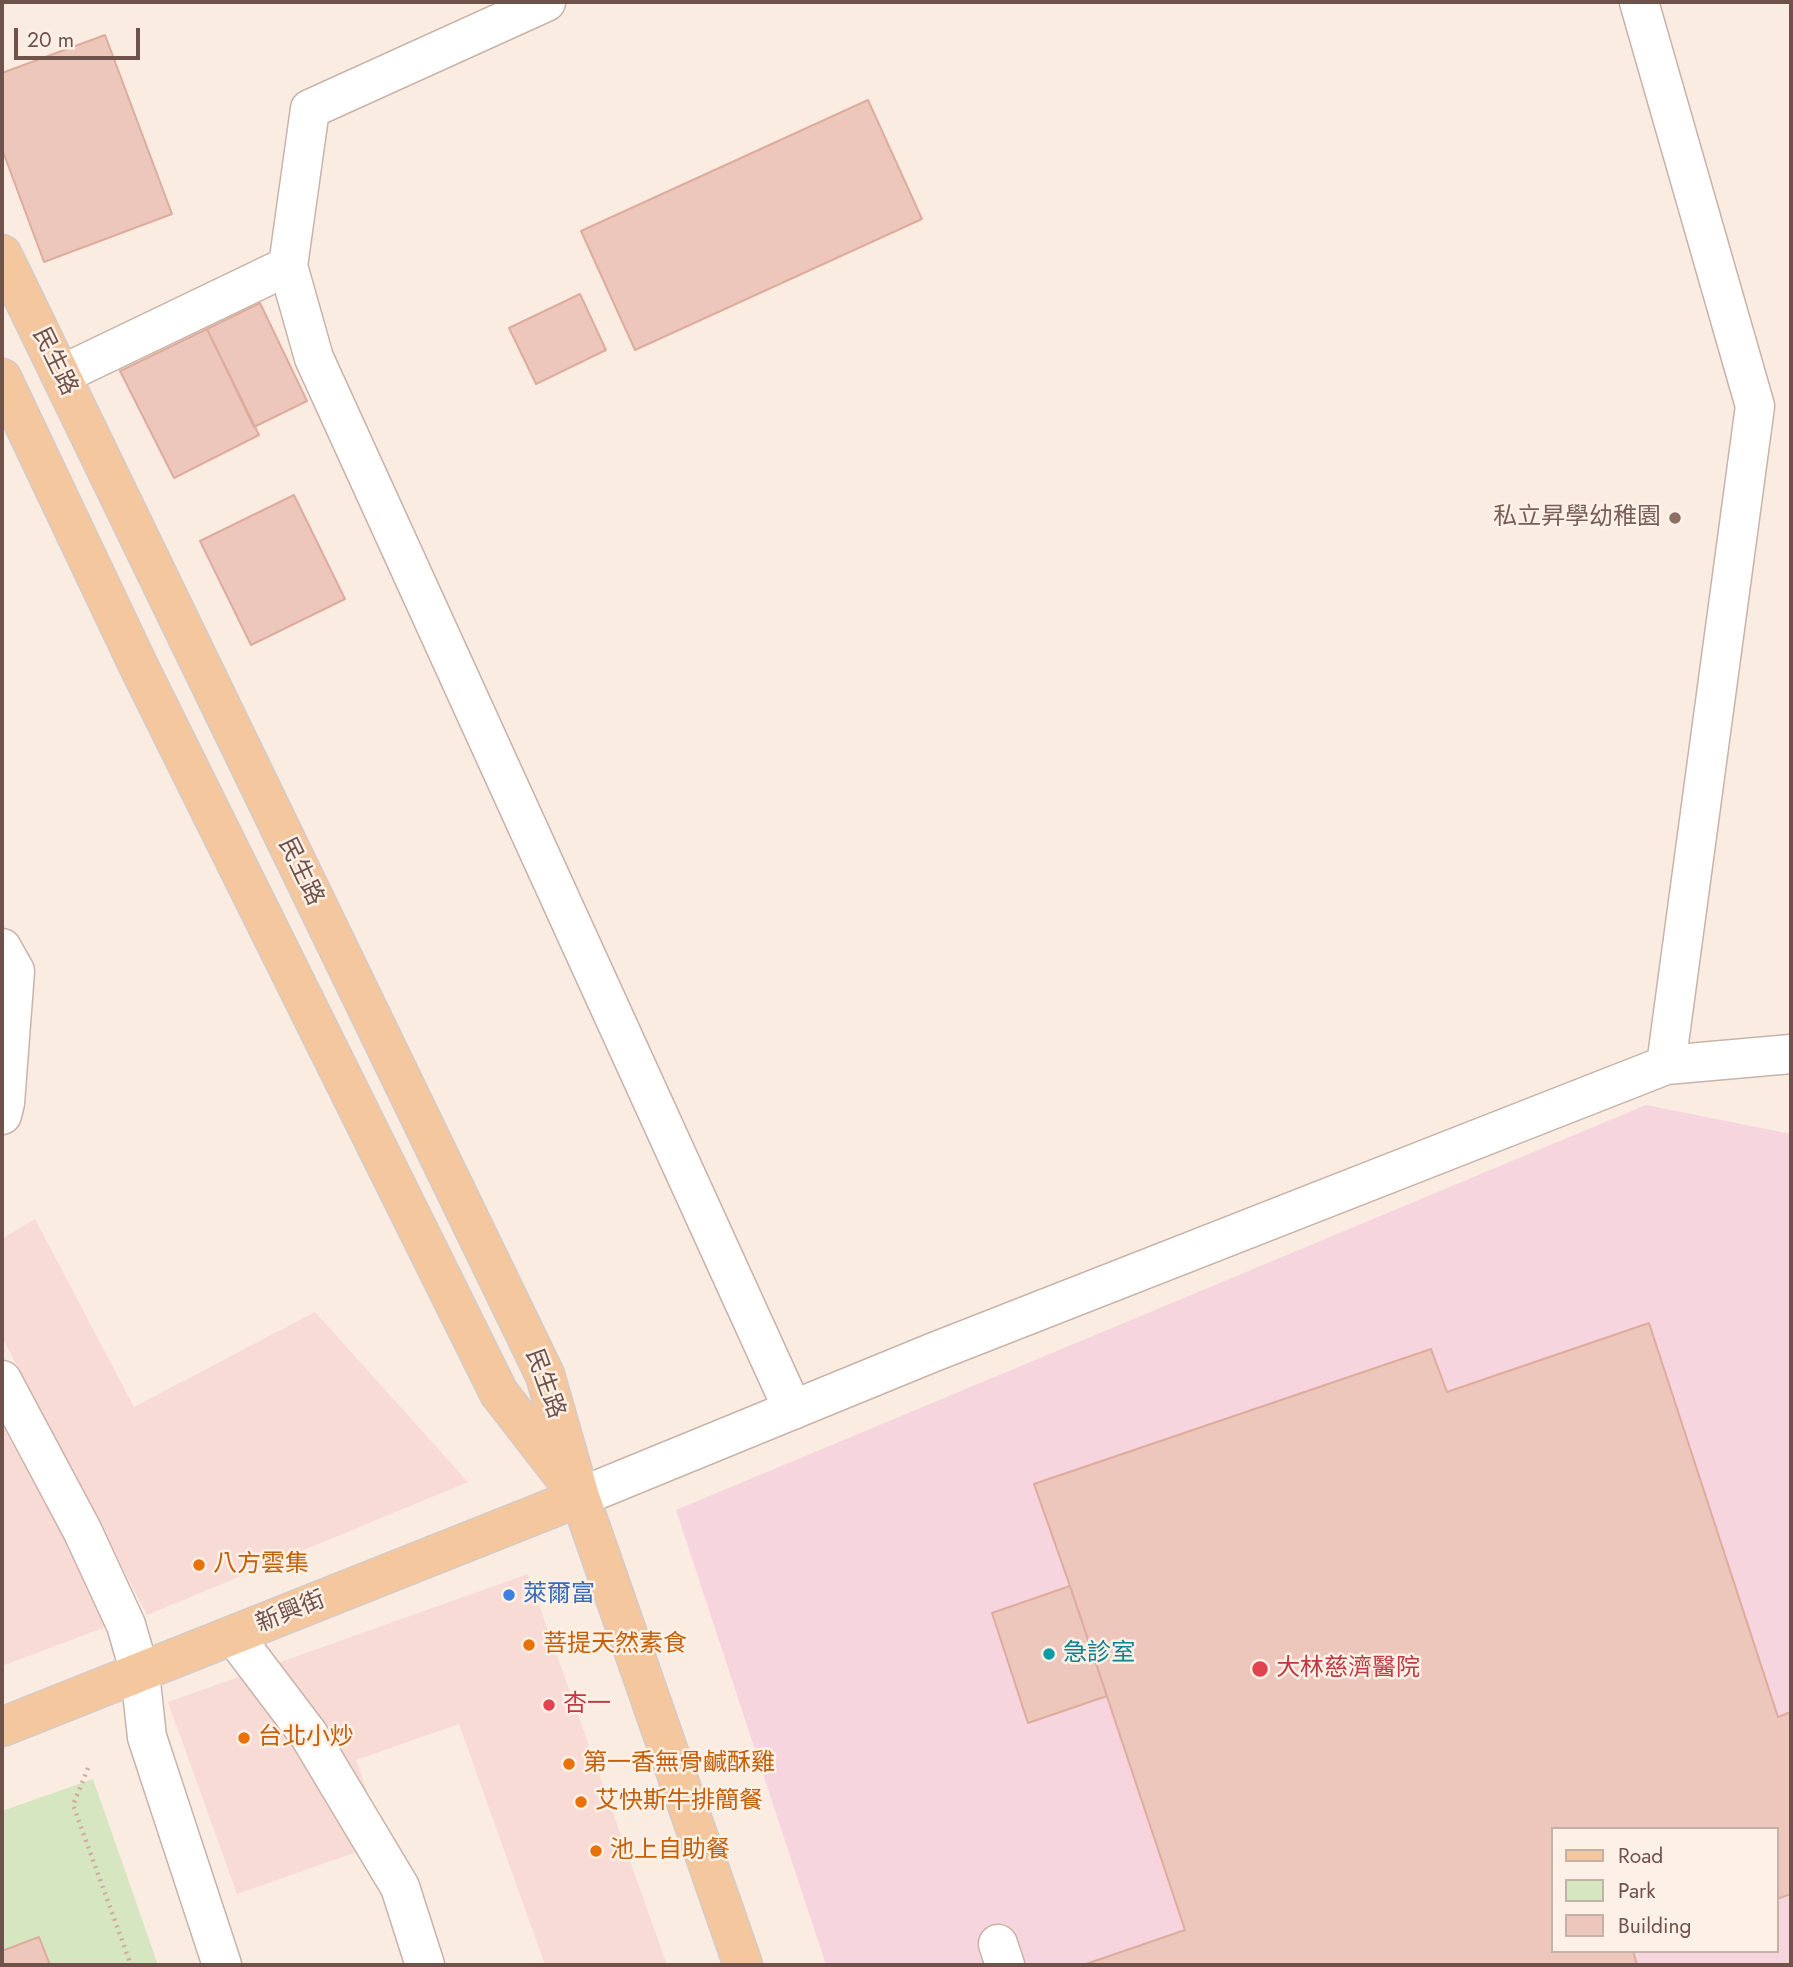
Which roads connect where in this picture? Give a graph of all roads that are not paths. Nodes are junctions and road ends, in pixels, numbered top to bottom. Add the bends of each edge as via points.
1 (546, 2) edge
2 (1639, 2) edge
3 (2, 254) edge
4 (288, 266) junction
5 (61, 374) junction
6 (2, 378) edge
7 (2, 948) edge
8 (1791, 1054) edge
9 (1666, 1065) junction
10 (2, 1115) edge
11 (2, 1380) edge
12 (793, 1410) junction
13 (580, 1497) junction
14 (234, 1636) junction
15 (140, 1673) junction
16 (2, 1727) edge
17 (222, 1965) edge
18 (425, 1965) edge
19 (743, 1965) edge

1 - 4 street via 310,108
2 - 9 street via 1755,406
3 - 5 main road, 民生路
4 - 5 street
4 - 12 street via 314,358
5 - 13 main road, 民生路 via 545,1375
6 - 13 main road, 民生路 via 140,669 499,1393
7 - 10 street via 15,971
8 - 9 street
9 - 12 street
11 - 15 street via 82,1530 126,1625
12 - 13 street
13 - 14 main road, 新興街
13 - 19 main road, 民生路
14 - 15 main road, 新興街
14 - 18 street via 309,1735 400,1887
15 - 16 main road, 新興街
15 - 17 street via 147,1737

